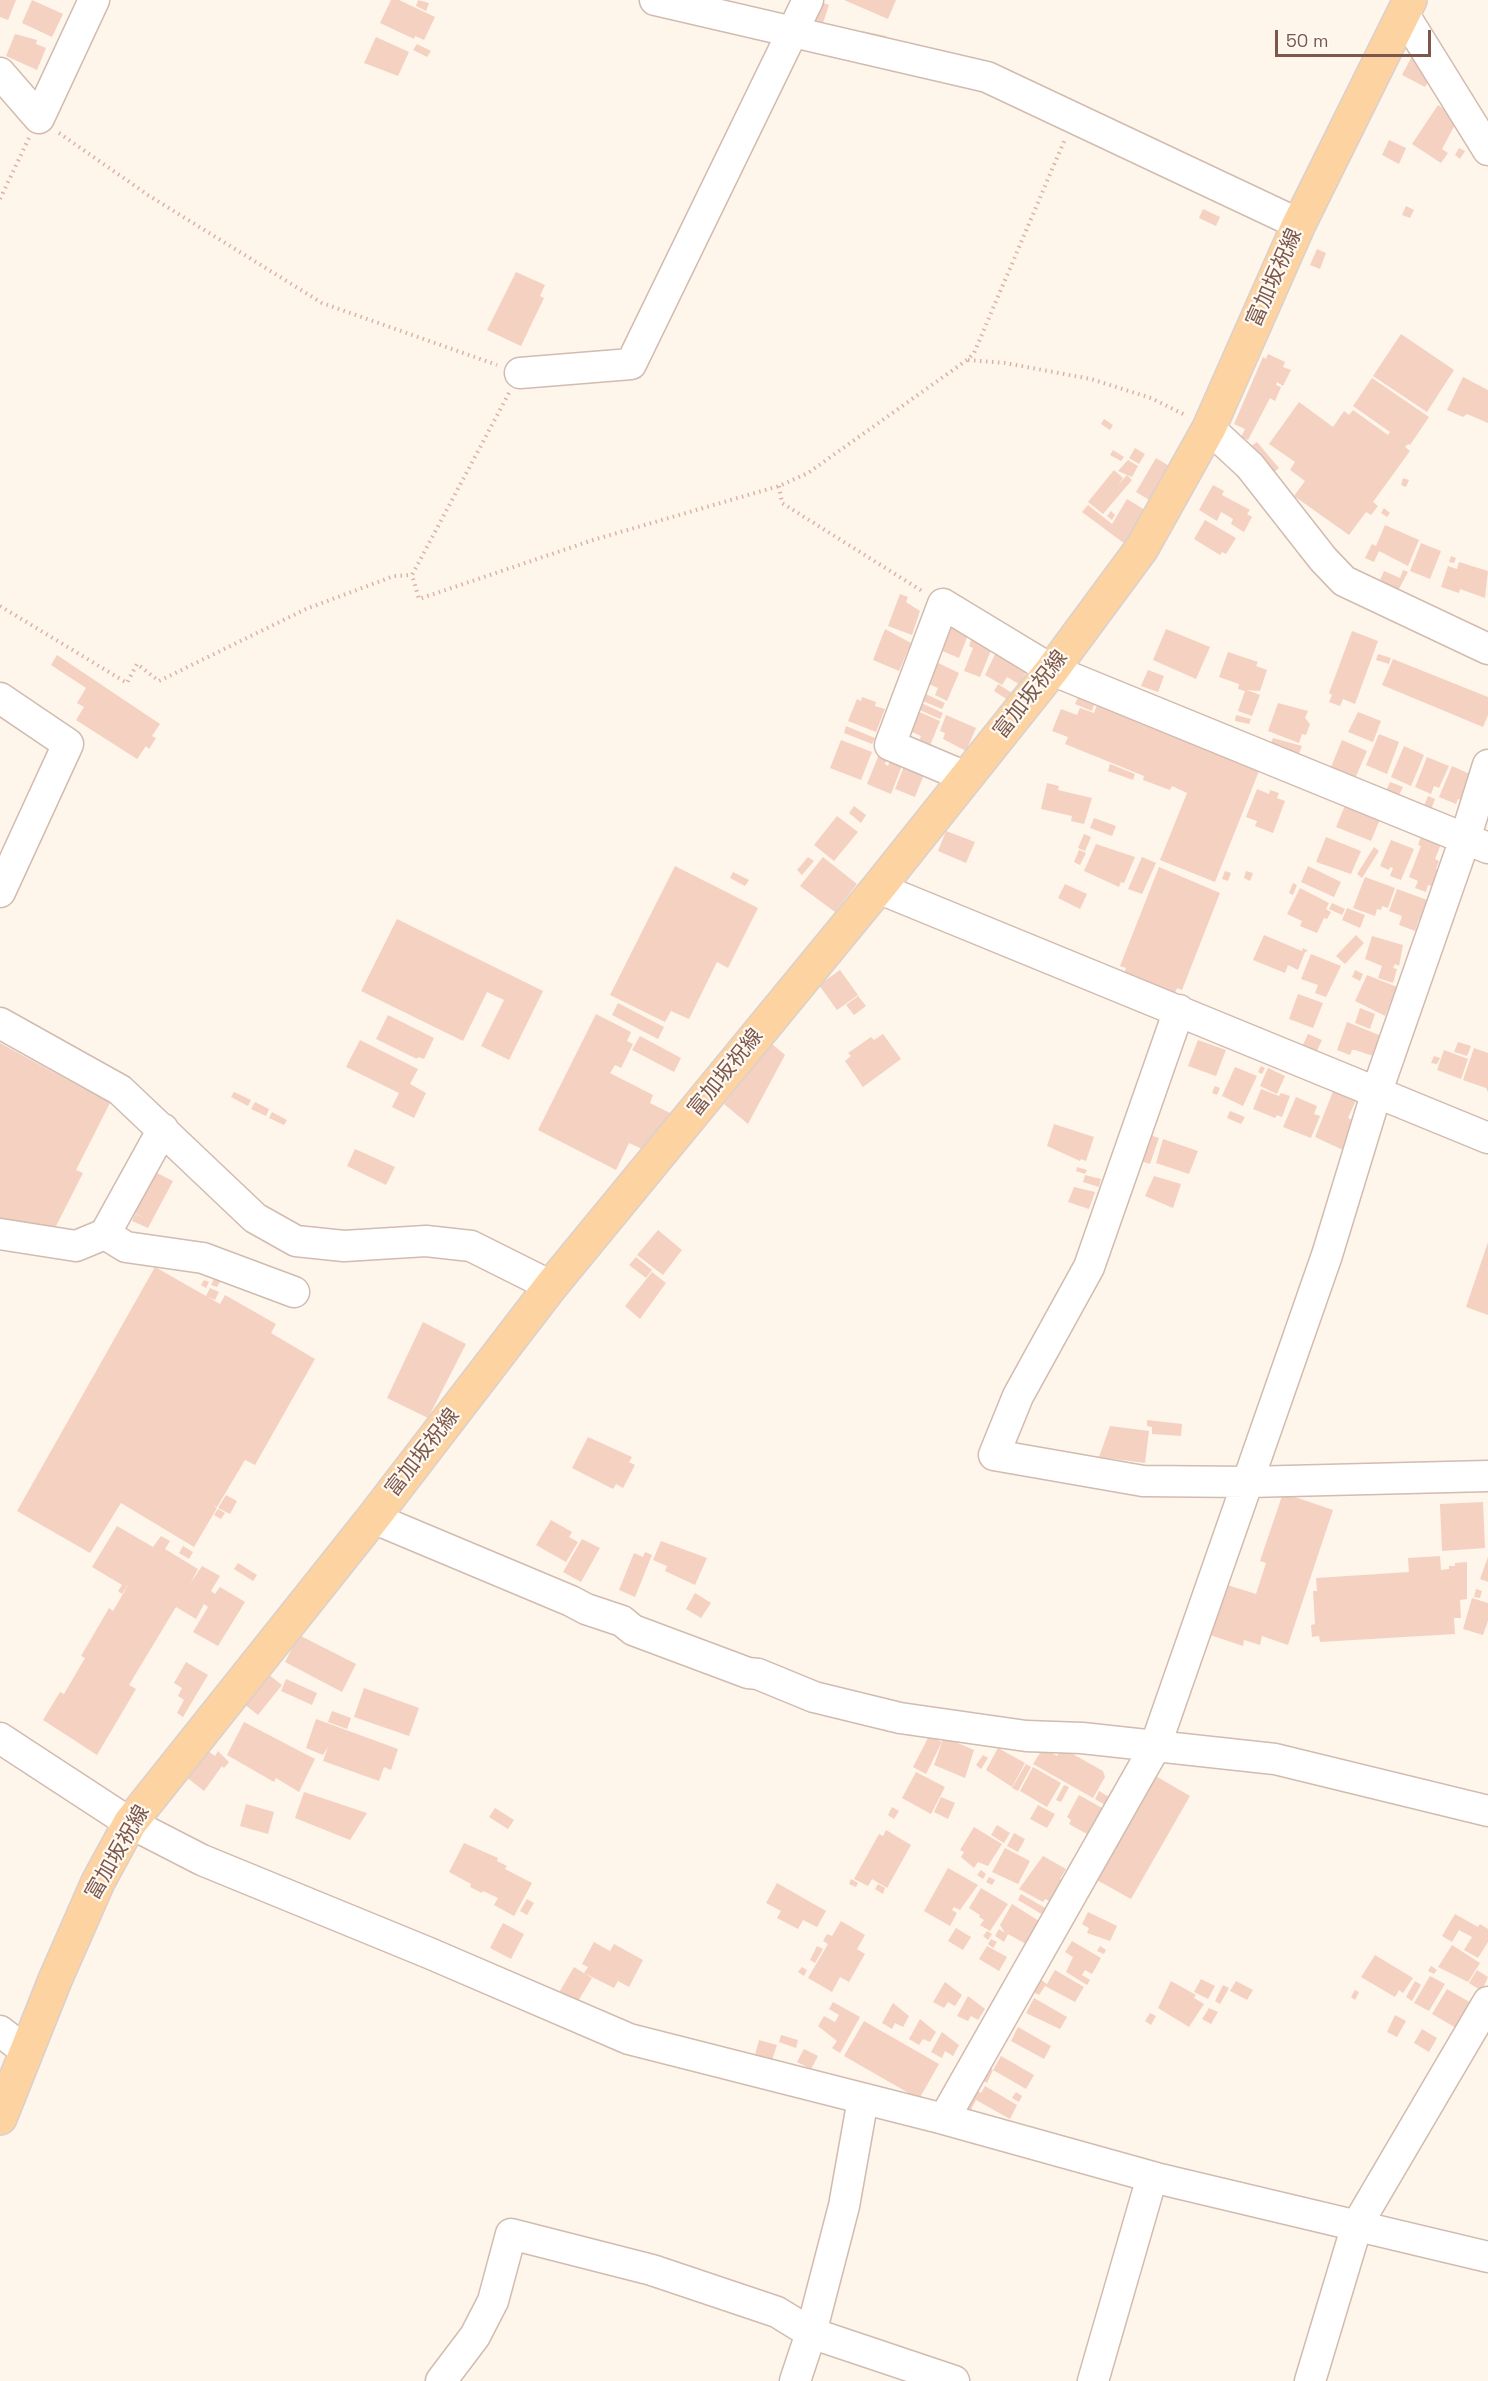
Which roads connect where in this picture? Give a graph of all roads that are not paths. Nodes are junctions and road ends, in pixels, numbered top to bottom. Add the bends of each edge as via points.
1 (94, 0) edge
2 (655, 0) edge
3 (808, 0) edge
4 (1407, 7) edge
5 (795, 32) junction
6 (0, 73) edge
7 (1488, 150) edge
8 (1299, 224) junction
9 (520, 373) road end
10 (1209, 428) junction
11 (1488, 649) edge
12 (1052, 670) junction
13 (0, 698) edge
14 (1488, 765) edge
15 (966, 777) junction
16 (1477, 843) edge
17 (878, 888) junction
18 (0, 892) edge
19 (1179, 1011) junction
20 (0, 1023) edge
21 (1377, 1091) junction
22 (164, 1130) junction
23 (1488, 1138) edge
24 (0, 1234) edge
25 (105, 1234) junction
26 (551, 1286) junction
27 (294, 1292) dead end
28 (1488, 1476) edge
29 (1248, 1482) junction
30 (373, 1518) junction
31 (0, 1738) edge
32 (1155, 1747) junction
33 (1488, 1811) edge
34 (130, 1823) junction
35 (1488, 2002) edge
36 (0, 2031) edge
37 (27, 2052) junction
38 (863, 2099) junction
39 (0, 2118) edge
40 (944, 2119) junction
41 (1152, 2177) junction
42 (1357, 2225) junction
43 (1488, 2257) edge
44 (812, 2333) junction
45 (441, 2381) edge
46 (795, 2381) edge
47 (954, 2381) edge
48 (1093, 2381) edge
49 (1310, 2381) edge

1 - 6 street via 39,118
2 - 5 street
3 - 5 street
4 - 7 street
4 - 8 main road, 富加坂祝線
5 - 8 street via 987,77
5 - 9 street via 631,364
8 - 10 main road, 富加坂祝線
10 - 11 street via 1250,466 1344,580
10 - 12 main road, 富加坂祝線 via 1142,548
12 - 15 main road, 富加坂祝線
12 - 15 street via 943,604 890,745
12 - 16 street
13 - 18 street via 68,744
14 - 16 street
15 - 17 main road, 富加坂祝線
16 - 21 street
17 - 19 street
17 - 26 main road, 富加坂祝線
19 - 21 street
19 - 29 street via 1089,1267 1018,1396 994,1455 1143,1481
20 - 22 street via 120,1090
21 - 23 street
21 - 29 street via 1327,1255
22 - 25 street
22 - 26 street via 255,1218 296,1241 344,1246 426,1241 471,1246
24 - 25 street via 76,1246
25 - 27 street via 126,1247 203,1258
26 - 30 main road, 富加坂祝線
28 - 29 street
29 - 32 street
30 - 32 street via 622,1621 633,1630 814,1697 900,1718
30 - 34 main road, 富加坂祝線
31 - 34 street
32 - 33 street via 1275,1759
32 - 40 street
34 - 37 main road, 富加坂祝線 via 98,1882
34 - 38 street via 202,1860 629,2039
35 - 42 street
36 - 37 street
37 - 39 main road, 富加坂祝線
38 - 40 street
38 - 44 street via 844,2206
40 - 41 street
41 - 42 street
41 - 48 street
42 - 43 street
42 - 49 street
44 - 45 street via 777,2312 662,2273 511,2234 493,2301 475,2336
44 - 46 street
44 - 47 street

